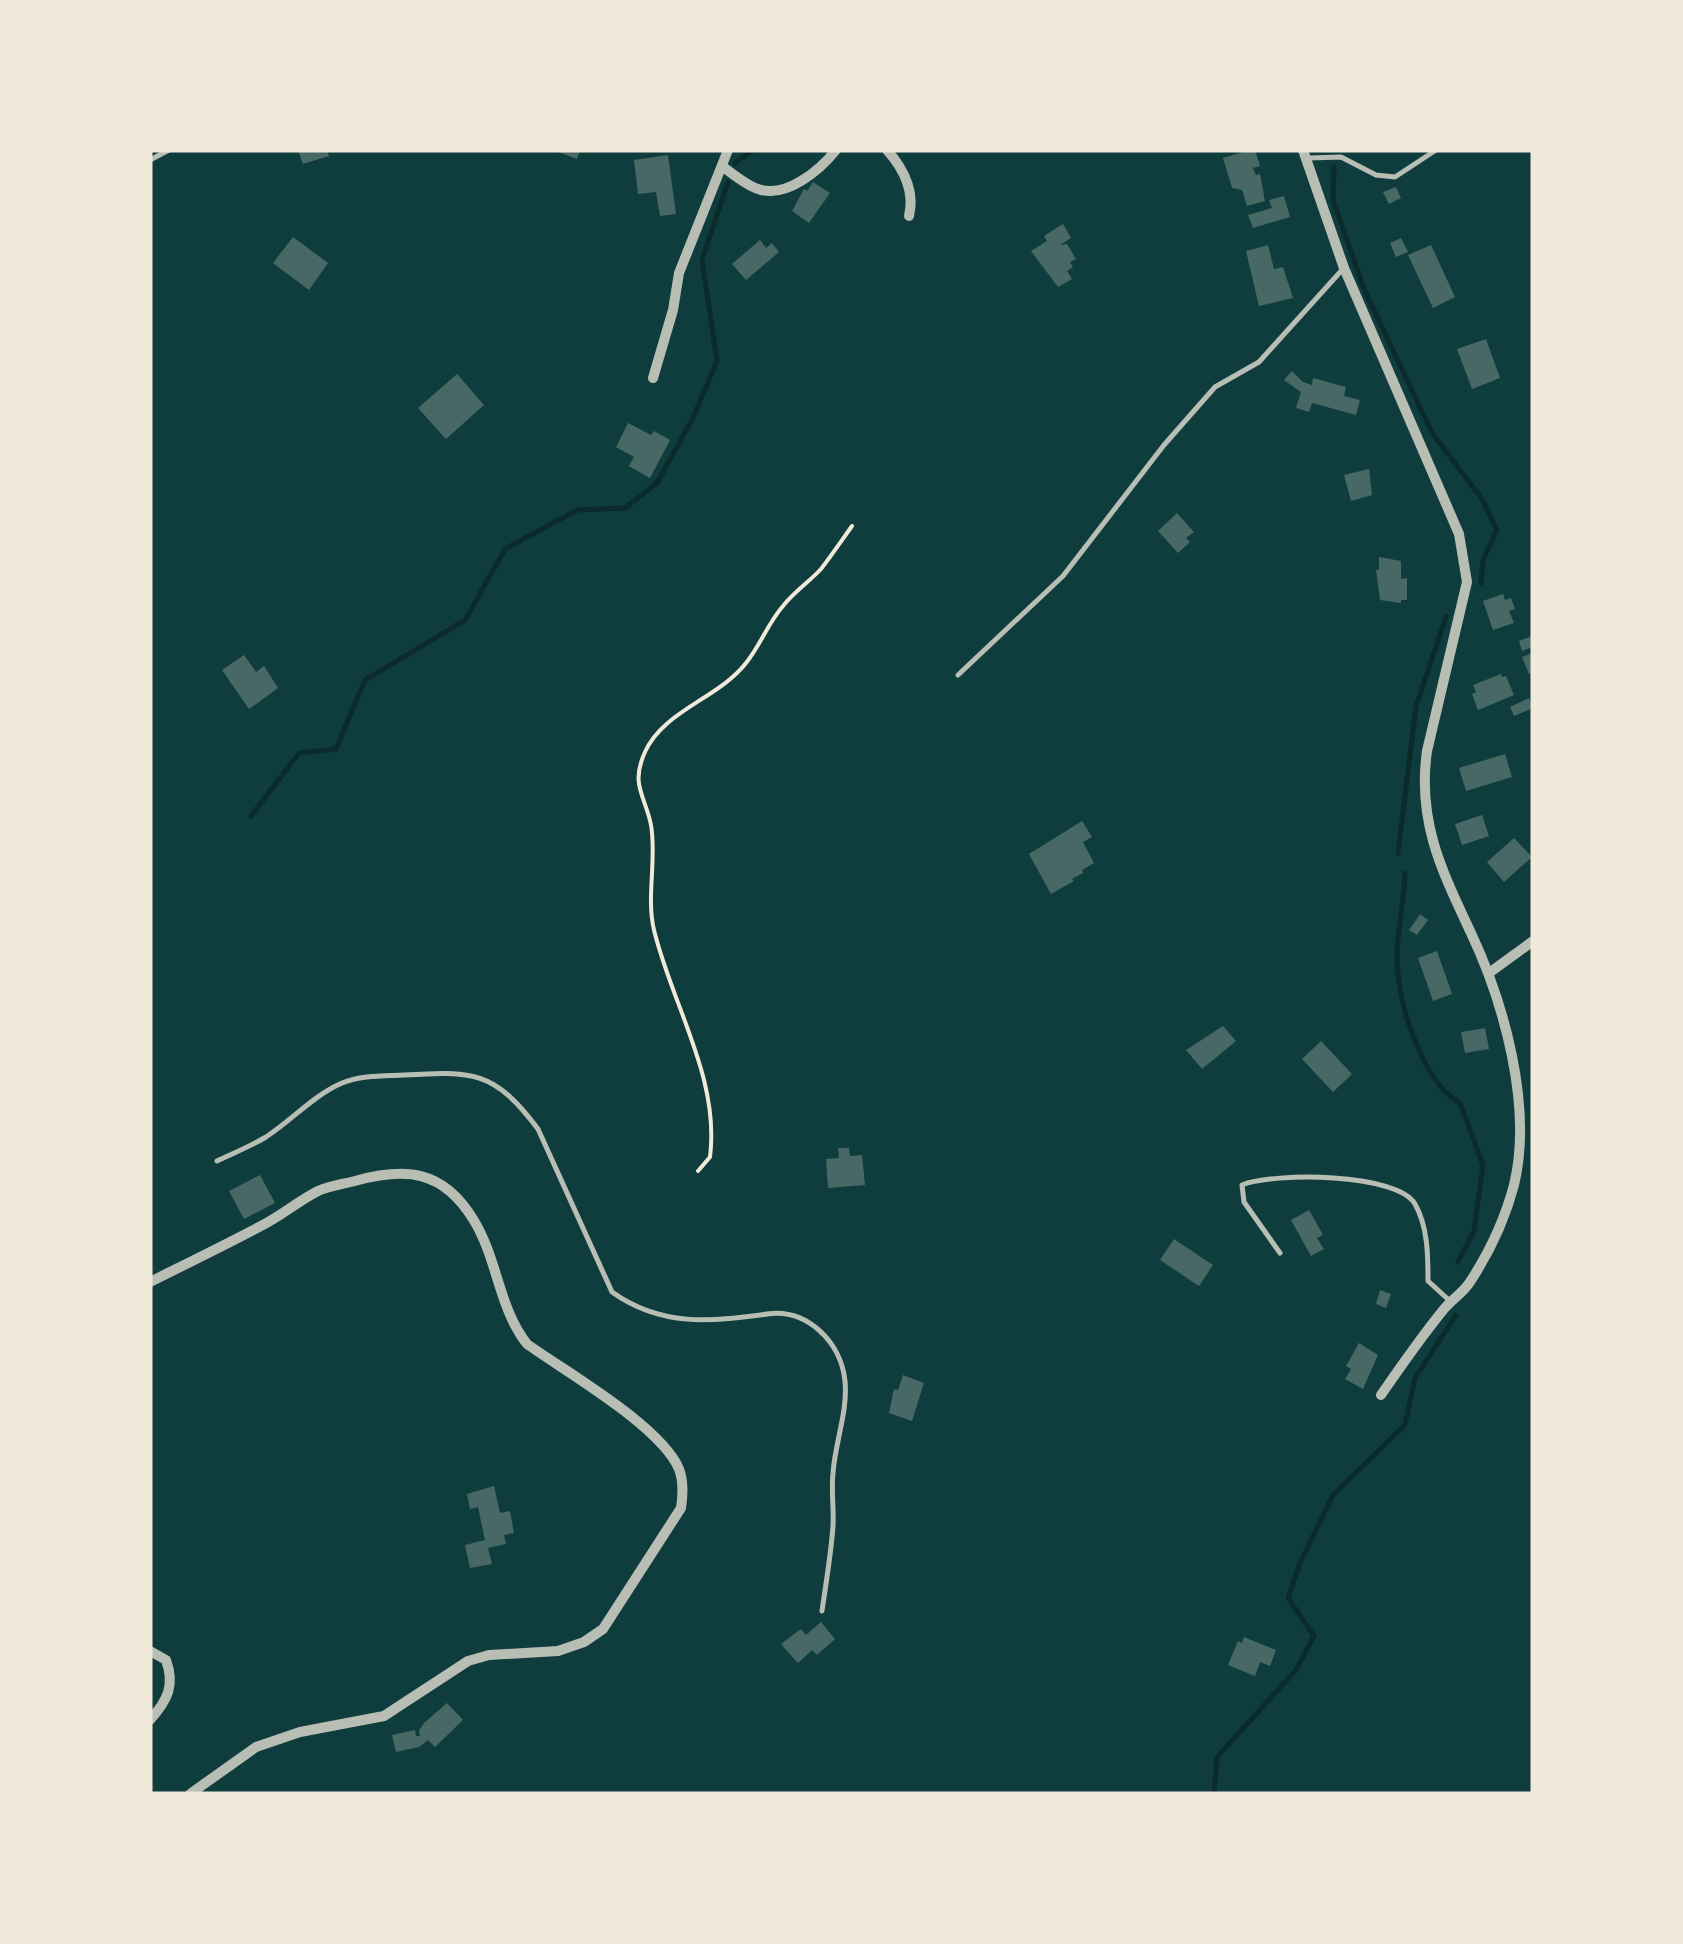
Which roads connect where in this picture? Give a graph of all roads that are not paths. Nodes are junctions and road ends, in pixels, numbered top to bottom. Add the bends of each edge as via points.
1 (169, 150) edge
2 (728, 150) edge
3 (836, 150) edge
4 (886, 150) edge
5 (1436, 150) edge
6 (1304, 154) edge
7 (150, 160) edge
8 (722, 166) junction
9 (909, 216) dead end
10 (1344, 268) junction
11 (653, 378) dead end
12 (958, 675) dead end
13 (1533, 941) edge
14 (1489, 973) junction
15 (218, 1161) dead end
16 (1280, 1253) dead end
17 (150, 1282) edge
18 (1450, 1301) junction
19 (1381, 1396) dead end
20 (822, 1610) dead end
21 (150, 1651) edge
22 (150, 1720) edge
23 (190, 1794) edge

1 - 7 lane
2 - 8 street
3 - 8 street via 820,170 773,192 756,189
4 - 9 street via 913,200
5 - 6 lane via 1395,177 1342,157
6 - 10 street
8 - 11 street via 678,273
10 - 12 lane via 1259,362 1215,386 1063,576
10 - 14 street via 1460,534 1467,582 1427,752 1425,811
13 - 14 street
14 - 18 street via 1511,1062 1518,1165 1490,1248 1468,1286
15 - 20 lane via 356,1078 460,1072 502,1090 538,1129 612,1292 648,1311 699,1321 797,1316 820,1329 831,1345 845,1393
16 - 18 lane via 1244,1202 1242,1184 1289,1177 1403,1191 1422,1222 1428,1281
17 - 23 street via 320,1190 389,1172 428,1177 472,1217 514,1328 527,1344 634,1419 669,1452 684,1489 680,1508 603,1630 584,1642 468,1662 384,1716 256,1747
18 - 19 street
21 - 22 street via 166,1660 173,1679

